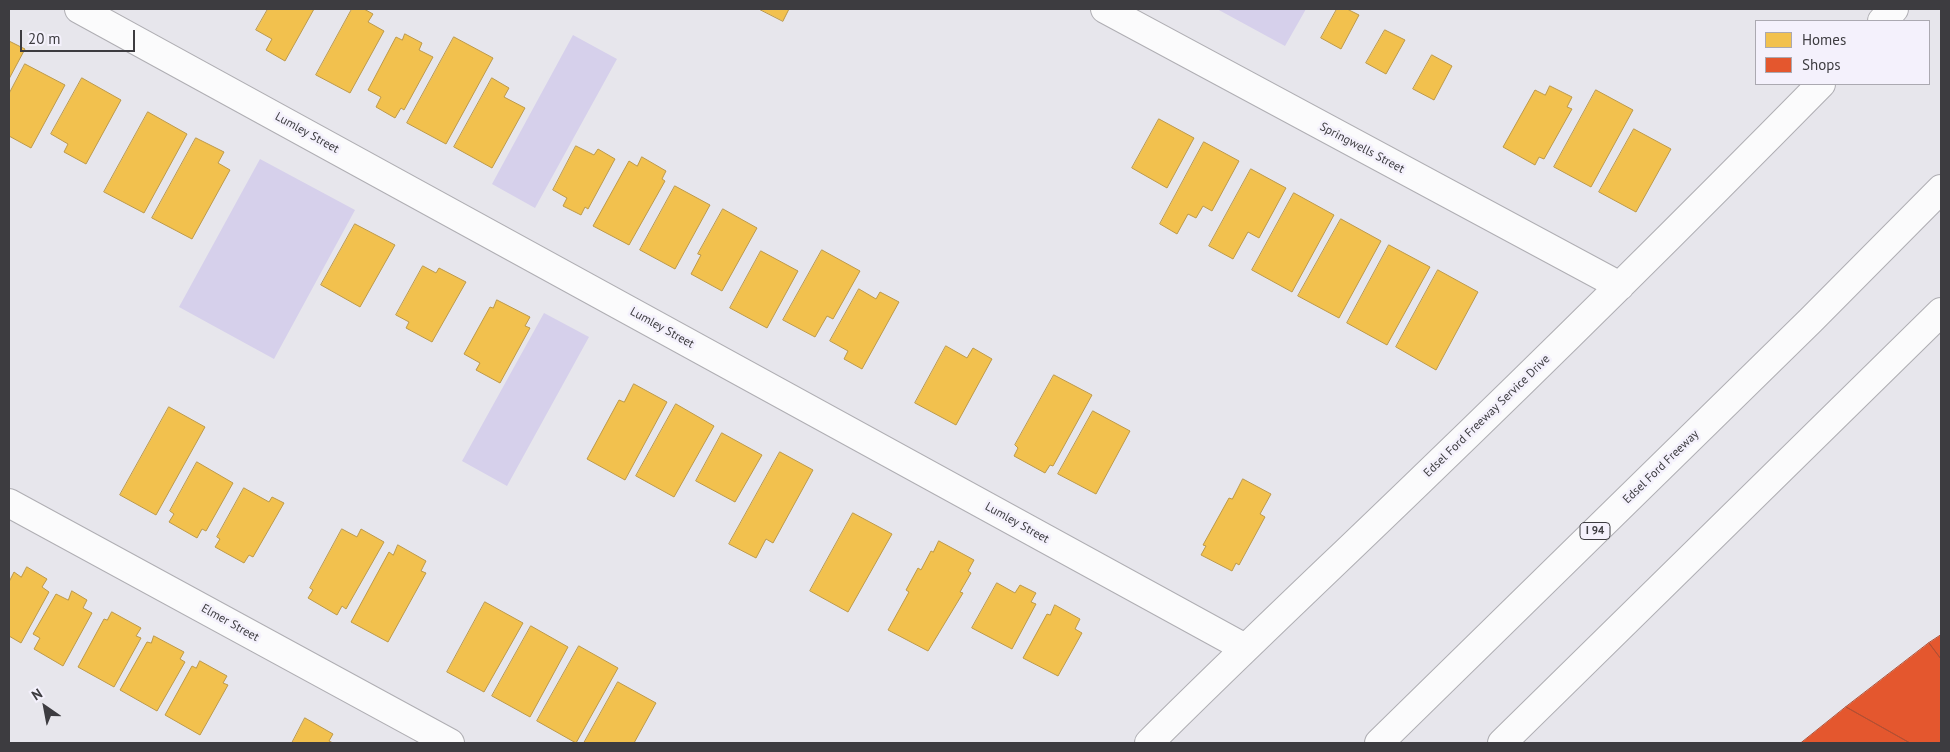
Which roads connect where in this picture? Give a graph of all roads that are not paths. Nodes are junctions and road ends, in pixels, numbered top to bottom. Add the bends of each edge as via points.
1 (79, 9) edge
2 (1105, 9) edge
3 (1894, 9) edge
4 (1883, 20) edge
5 (1820, 85) edge
6 (1941, 190) edge
7 (1620, 286) junction
8 (1941, 312) edge
9 (9, 503) edge
10 (1245, 648) junction
11 (450, 743) edge
12 (1149, 743) edge
13 (1379, 743) edge
14 (1502, 743) edge

1 - 10 main road, Lumley Street
2 - 7 main road, Springwells Street
3 - 4 main road
5 - 7 main road, Edsel Ford Freeway Service Drive
6 - 13 main road, Edsel Ford Freeway / I 94
7 - 10 main road, Edsel Ford Freeway Service Drive
8 - 14 main road
9 - 11 main road, Elmer Street
10 - 12 main road, Edsel Ford Freeway Service Drive

